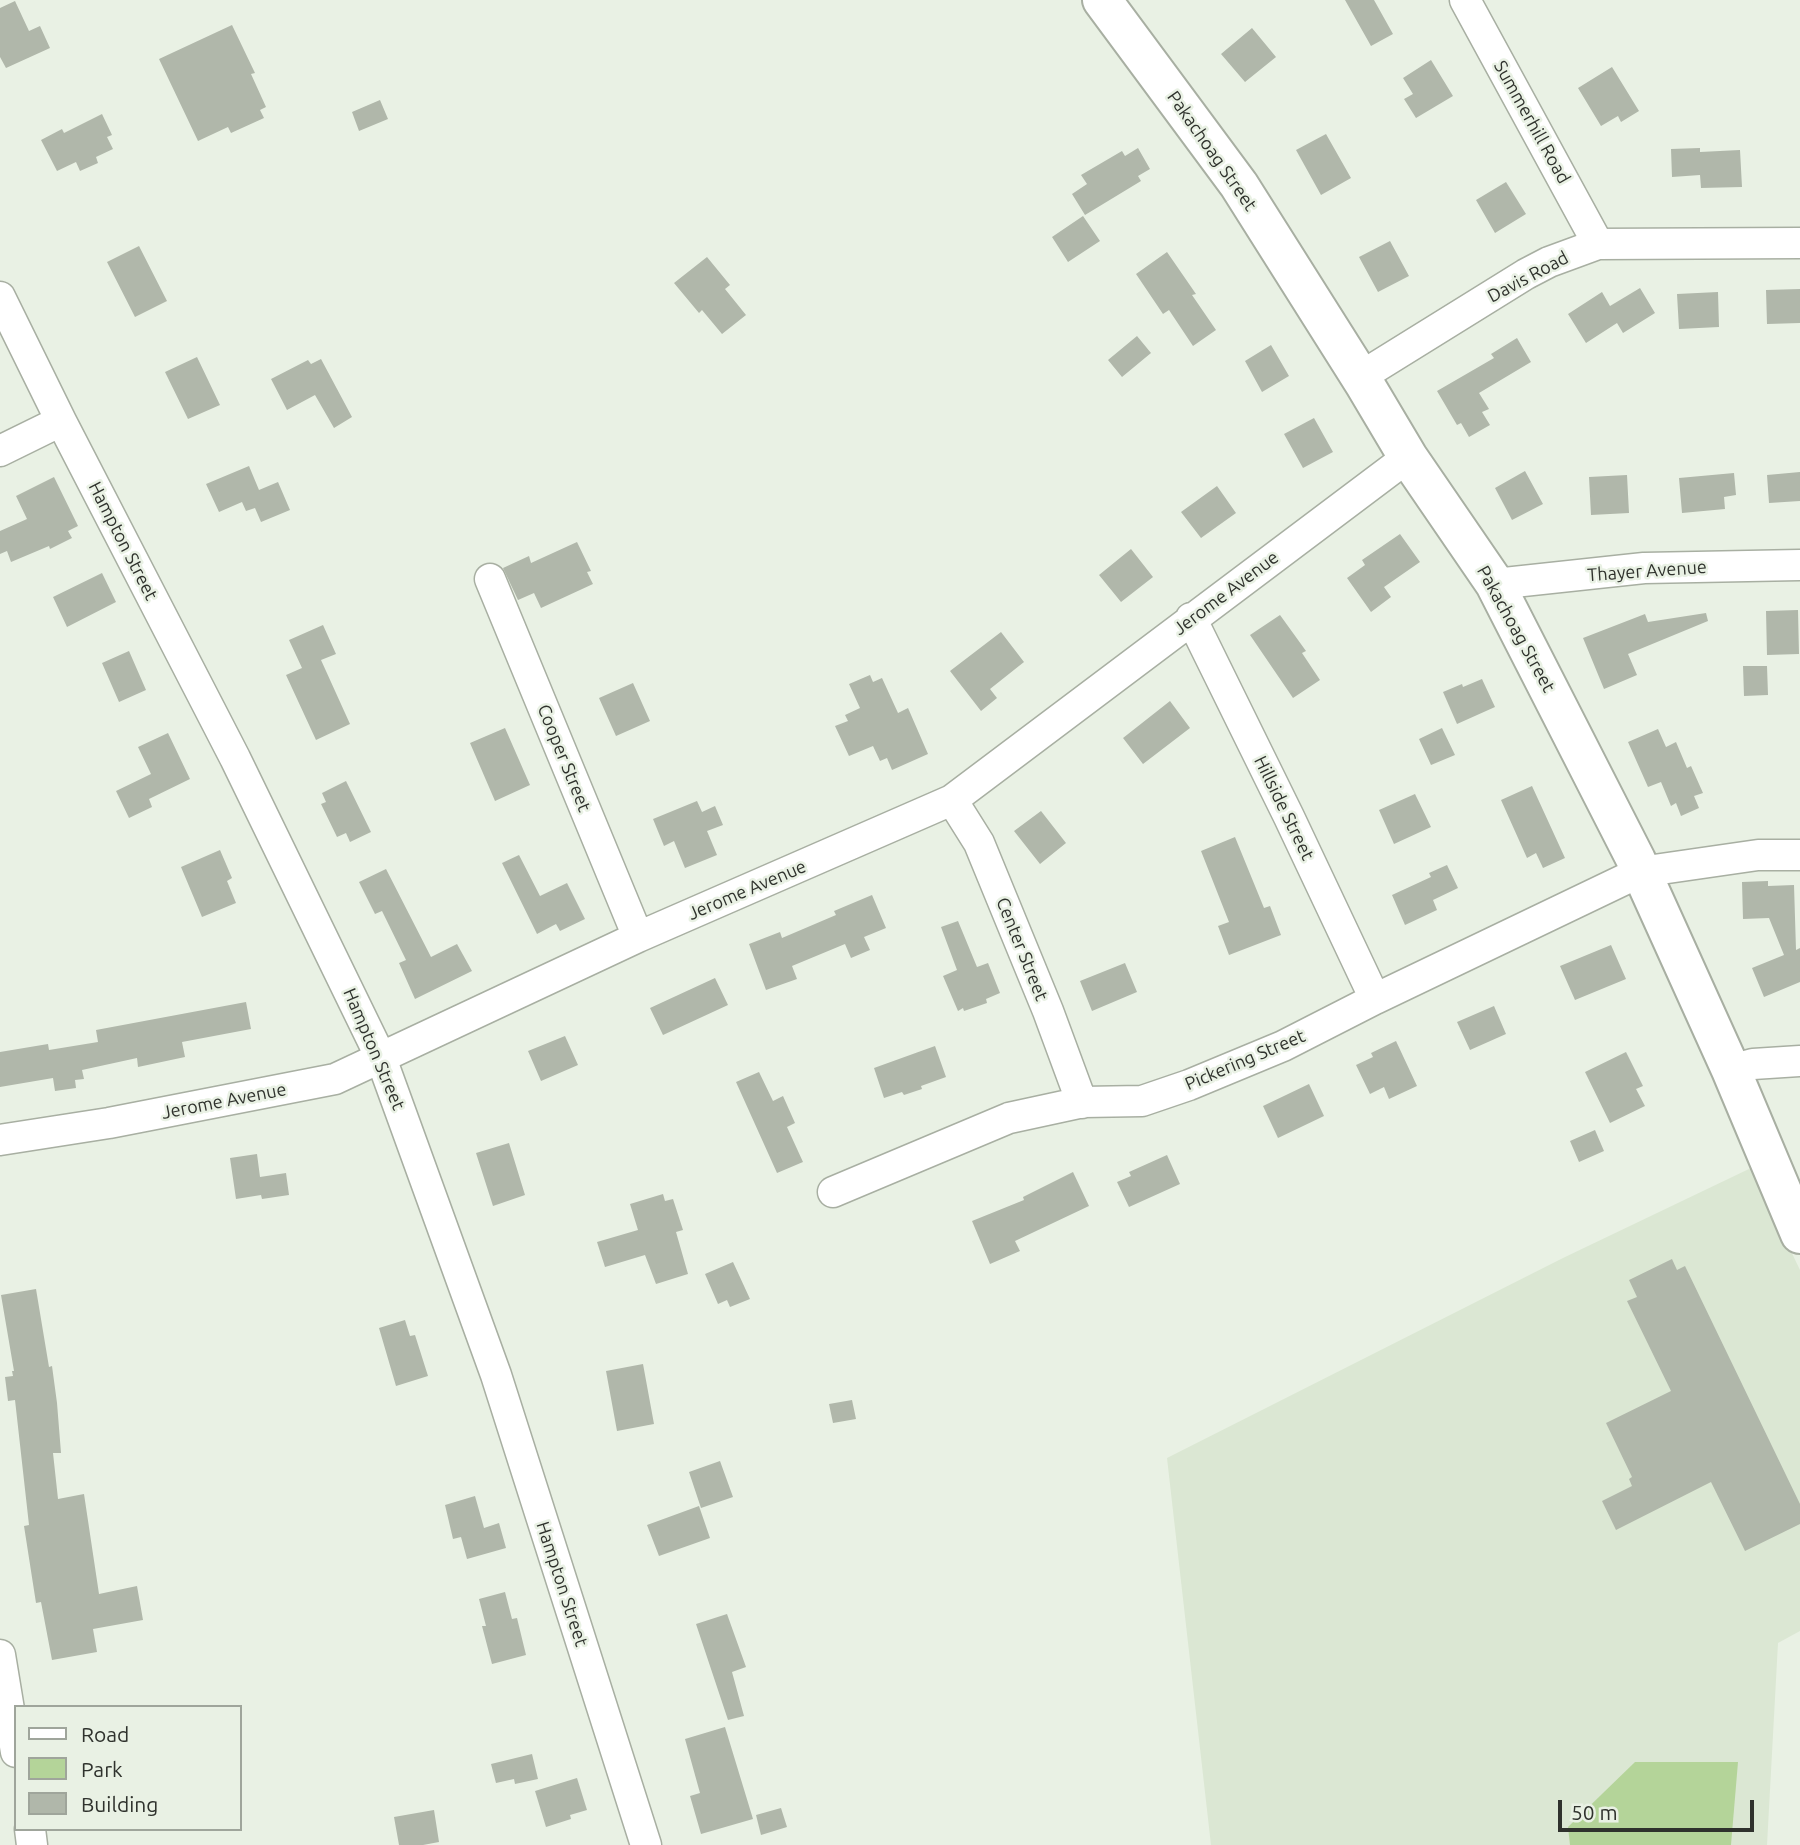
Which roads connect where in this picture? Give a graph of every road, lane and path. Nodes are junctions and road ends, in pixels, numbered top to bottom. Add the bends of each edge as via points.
1 (1102, 0) edge
2 (1465, 0) edge
3 (1800, 243) edge
4 (1598, 244) junction
5 (0, 297) edge
6 (1360, 377) junction
7 (61, 421) junction
8 (0, 451) edge
9 (1408, 457) junction
10 (1800, 565) edge
11 (490, 579) dead end
12 (1495, 584) junction
13 (1191, 618) junction
14 (952, 800) junction
15 (1800, 855) edge
16 (1640, 872) junction
17 (638, 937) junction
18 (1375, 999) junction
19 (382, 1058) junction
20 (1800, 1061) edge
21 (1731, 1070) junction
22 (1082, 1103) junction
23 (0, 1140) edge
24 (833, 1192) dead end
25 (1800, 1234) edge
26 (0, 1654) edge
27 (14, 1740) edge
28 (646, 1845) edge

1 - 6 street, Pakachoag Street via 1239,185
2 - 4 street, Summerhill Road
3 - 4 street, Davis Road
4 - 6 street, Davis Road via 1527,274
5 - 7 street, Hampton Street
6 - 9 street, Pakachoag Street
7 - 8 street
7 - 19 street, Hampton Street via 236,758
9 - 12 street, Pakachoag Street
9 - 13 street, Jerome Avenue
10 - 12 street, Thayer Avenue via 1644,568
11 - 17 street, Cooper Street
12 - 16 street, Pakachoag Street
13 - 14 street, Jerome Avenue
13 - 18 street, Hillside Street
14 - 17 street, Jerome Avenue
14 - 22 street, Center Street via 979,843
15 - 16 street, Pickering Street via 1758,855
16 - 18 street, Pickering Street
16 - 21 street, Pakachoag Street
17 - 19 street, Jerome Avenue
18 - 22 street, Pickering Street via 1283,1046 1189,1085 1142,1101
19 - 23 street, Jerome Avenue via 335,1079
19 - 28 street, Hampton Street via 496,1375
20 - 21 street
21 - 25 street, Pakachoag Street
22 - 24 street, Pickering Street via 1009,1118
26 - 27 street

